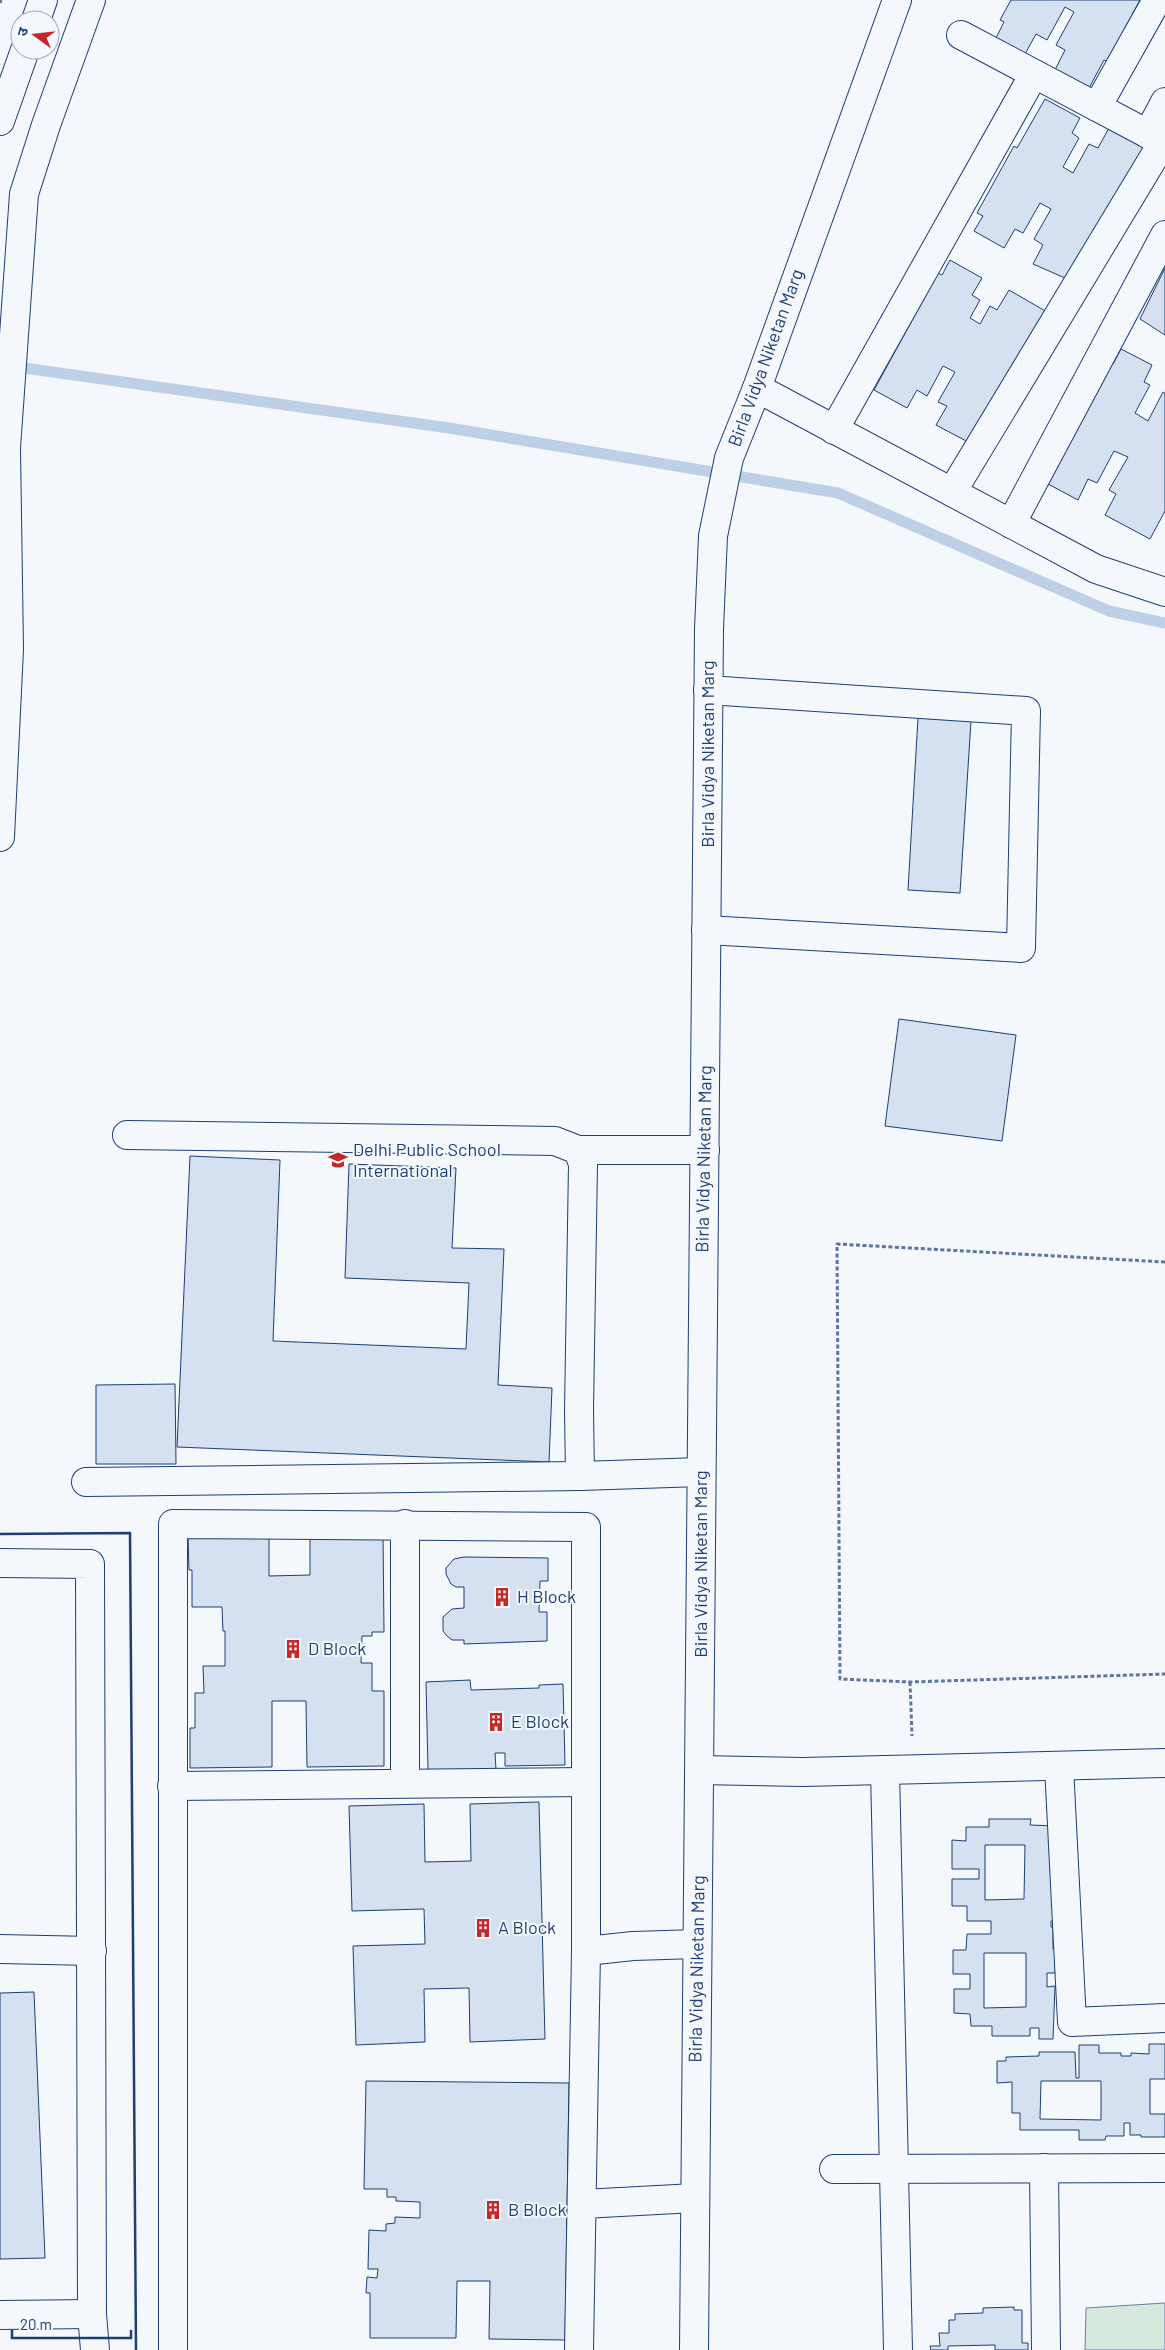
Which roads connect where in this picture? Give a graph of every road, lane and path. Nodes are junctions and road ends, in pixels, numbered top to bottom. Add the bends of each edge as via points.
1 (91, 0) edge
2 (896, 0) edge
3 (1157, 0) edge
4 (960, 35) dead end
5 (21, 60) edge
6 (1034, 74) junction
7 (1165, 102) edge
8 (1097, 107) junction
9 (0, 121) edge
10 (1159, 140) edge
11 (1165, 235) edge
12 (756, 388) junction
13 (834, 430) junction
14 (3, 448) edge
15 (952, 492) junction
16 (1010, 524) junction
17 (1165, 592) edge
18 (5, 649) edge
19 (708, 690) junction
20 (0, 837) edge
21 (706, 930) junction
22 (127, 1135) dead end
23 (578, 1150) junction
24 (705, 1150) junction
25 (1165, 1262) edge
26 (701, 1472) junction
27 (580, 1476) junction
28 (86, 1482) dead end
29 (404, 1524) junction
30 (0, 1564) edge
31 (1165, 1674) edge
32 (910, 1682) junction
33 (1165, 1763) edge
34 (1059, 1766) junction
35 (913, 1769) junction
36 (699, 1770) junction
37 (885, 1770) junction
38 (405, 1782) junction
39 (586, 1782) junction
40 (172, 1786) junction
41 (697, 1944) junction
42 (0, 1948) edge
43 (92, 1950) junction
44 (586, 1951) junction
45 (1165, 2018) edge
46 (1044, 2168) junction
47 (1165, 2168) edge
48 (834, 2169) dead end
49 (896, 2169) junction
50 (695, 2198) junction
51 (583, 2204) junction
52 (92, 2314) junction
53 (0, 2315) edge
54 (95, 2350) edge
55 (173, 2350) edge
56 (579, 2350) edge
57 (694, 2350) edge
58 (898, 2350) edge
59 (1046, 2350) edge

1 - 14 street via 24,194
2 - 12 street, Birla Vidya Niketan Marg
3 - 8 street
4 - 6 street
5 - 9 street
6 - 8 street
6 - 13 street
7 - 10 street
8 - 10 street
10 - 15 street
11 - 16 street
12 - 13 street
12 - 19 street, Birla Vidya Niketan Marg via 729,458 713,536
13 - 15 street
14 - 18 street
15 - 16 street
16 - 17 street via 1096,569
18 - 20 street
19 - 21 street, Birla Vidya Niketan Marg
19 - 21 street via 1026,711 1021,948
21 - 24 street, Birla Vidya Niketan Marg
22 - 23 street via 555,1141
23 - 24 street
23 - 27 street via 583,1164 578,1410
24 - 26 street, Birla Vidya Niketan Marg
25 - 32 path via 837,1244 840,1679
26 - 27 street
26 - 36 street, Birla Vidya Niketan Marg
27 - 28 street
29 - 38 street
29 - 39 street via 586,1527
29 - 40 street via 173,1524
30 - 43 street via 90,1564
31 - 32 path
32 - 35 path
33 - 34 street
34 - 35 street
34 - 45 street via 1072,2022
35 - 37 street
36 - 37 street
36 - 41 street, Birla Vidya Niketan Marg
37 - 49 street
38 - 39 street
38 - 40 street
39 - 44 street
40 - 55 street
41 - 44 street
41 - 50 street, Birla Vidya Niketan Marg
42 - 43 street
43 - 52 street
44 - 51 street
46 - 47 street
46 - 49 street
46 - 59 street
48 - 49 street
49 - 58 street
50 - 51 street
50 - 57 street, Birla Vidya Niketan Marg
51 - 56 street
52 - 53 street
52 - 54 street

